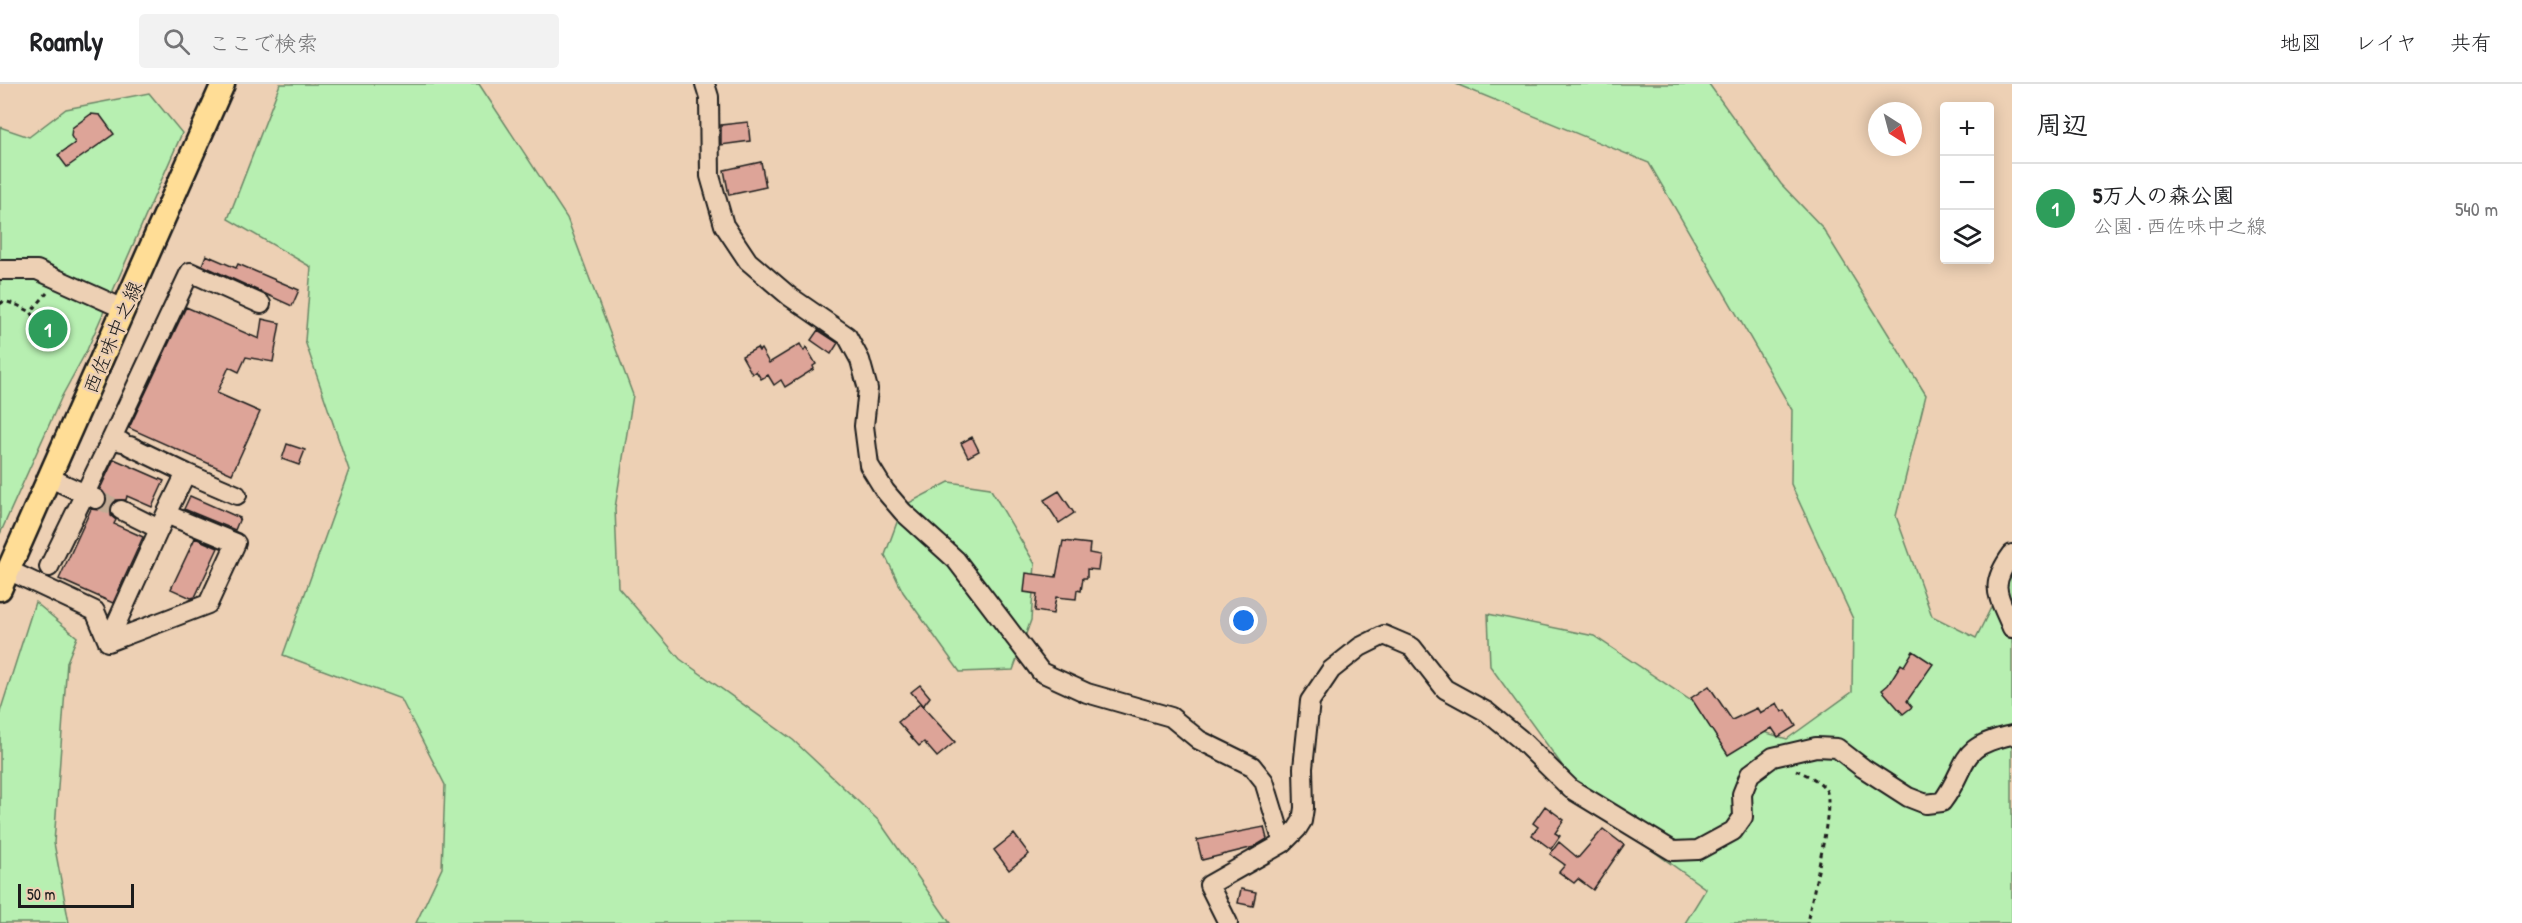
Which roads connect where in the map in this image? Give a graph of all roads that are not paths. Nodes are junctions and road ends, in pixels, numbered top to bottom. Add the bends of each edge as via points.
1 (223, 84) edge
2 (705, 84) edge
3 (0, 270) edge
4 (261, 304) dead end
5 (124, 309) junction
6 (121, 442) junction
7 (186, 473) junction
8 (48, 477) junction
9 (237, 495) dead end
10 (90, 496) junction
11 (121, 510) tunnel mouth
12 (163, 521) junction
13 (2012, 554) edge
14 (49, 567) dead end
15 (4, 580) edge
16 (2012, 628) edge
17 (108, 642) junction
18 (2012, 735) edge
19 (1283, 843) junction
20 (1227, 923) edge

1 - 5 main road, 西佐味中之線
2 - 19 street via 709,97 710,176 724,225 748,261 789,296 847,336 860,360 868,389 864,426 869,465 885,491 956,560 1041,672 1087,693 1171,717 1199,740 1252,766 1264,781
3 - 5 street via 37,270
4 - 6 street via 190,272
5 - 8 main road, 西佐味中之線
6 - 7 street
6 - 10 street
7 - 9 street
7 - 12 street
8 - 10 street
8 - 15 main road, 西佐味中之線
10 - 14 street
11 - 12 street
12 - 17 street
12 - 17 street via 236,543 208,604
13 - 16 street via 2001,570 1996,589
15 - 17 street via 95,610
18 - 19 street via 1972,748 1942,802 1926,804 1887,784 1837,748 1816,747 1773,757 1750,774 1742,794 1743,817 1733,831 1698,850 1673,850 1571,789 1487,712 1446,689 1412,647 1384,635 1360,647 1331,670 1310,701 1302,821
19 - 20 street via 1209,885

